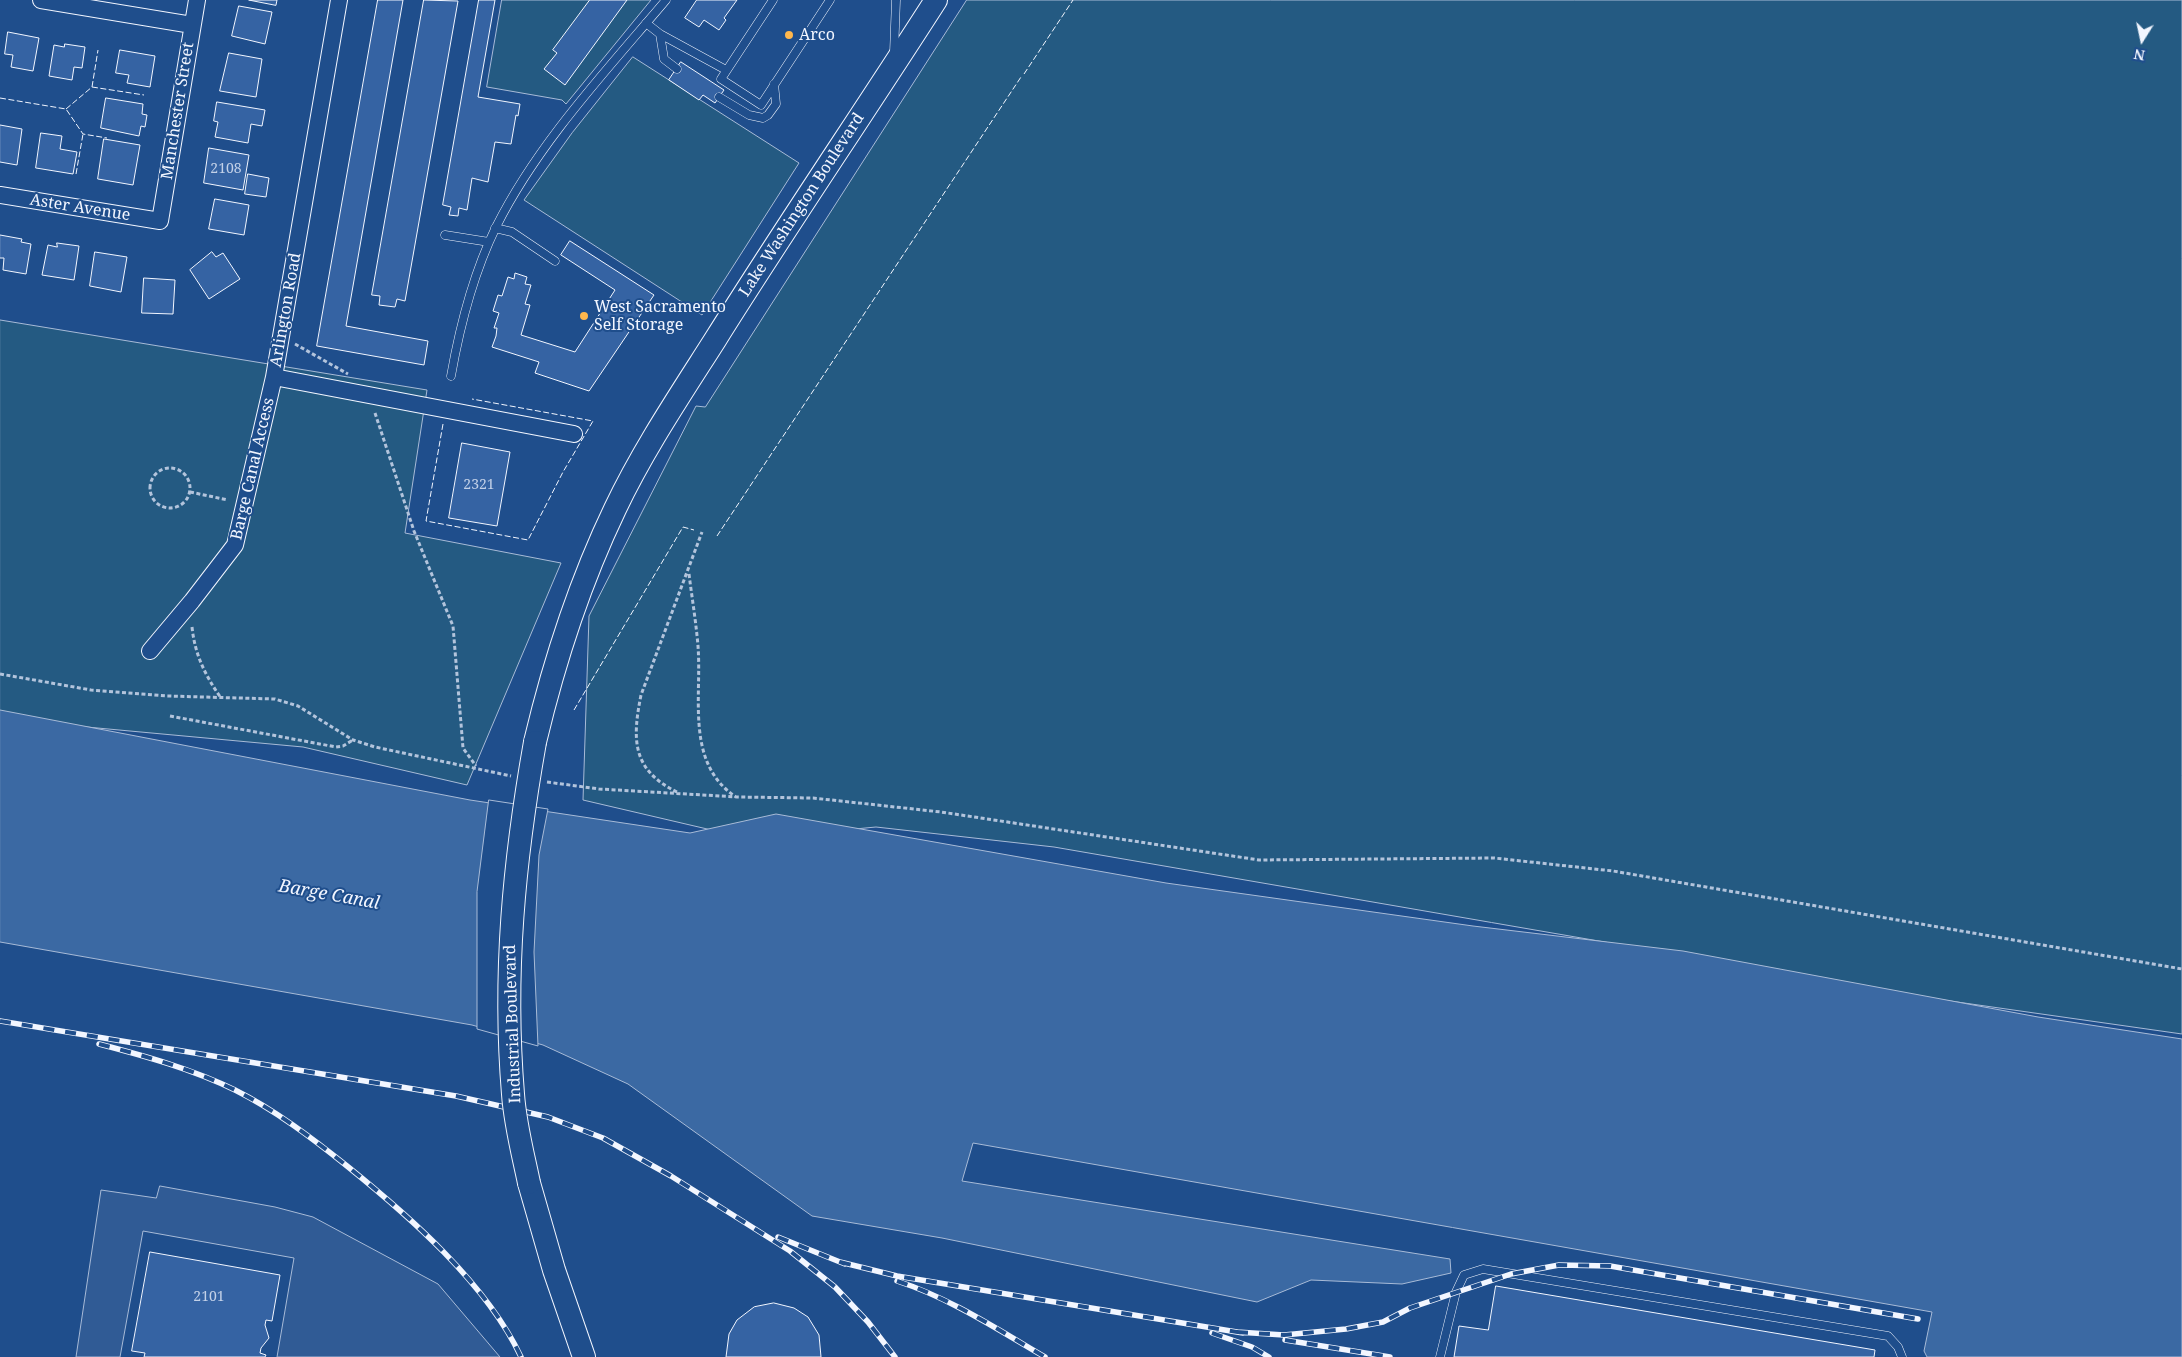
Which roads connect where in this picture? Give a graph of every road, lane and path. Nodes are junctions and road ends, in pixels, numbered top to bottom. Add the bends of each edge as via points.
1 (41, 0) edge
2 (197, 0) edge
3 (339, 0) edge
4 (666, 0) edge
5 (773, 0) edge
6 (830, 0) edge
7 (896, 0) edge
8 (936, 0) edge
9 (646, 23) junction
10 (192, 25) junction
11 (660, 34) junction
12 (893, 66) junction
13 (677, 69) dead end
14 (726, 70) junction
15 (774, 84) junction
16 (719, 96) dead end
17 (0, 195) edge
18 (160, 221) joint
19 (495, 228) junction
20 (445, 235) dead end
21 (489, 242) junction
22 (555, 261) dead end
23 (282, 334) junction
24 (451, 376) dead end
25 (274, 377) junction
26 (368, 395) junction
27 (574, 434) dead end
28 (190, 492) junction
29 (246, 504) junction
30 (702, 532) dead end
31 (688, 572) junction
32 (192, 601) junction
33 (150, 651) dead end
34 (0, 674) edge
35 (222, 699) junction
36 (170, 716) dead end
37 (353, 740) junction
38 (535, 742) joint
39 (476, 767) junction
40 (513, 776) dead end
41 (542, 781) dead end
42 (679, 793) junction
43 (737, 797) junction
44 (2182, 969) edge
45 (584, 1357) edge
46 (1440, 1357) edge
47 (1902, 1357) edge

1 - 10 street
2 - 10 street, Manchester Street
3 - 23 street, Arlington Road
4 - 9 lane
5 - 14 lane
6 - 15 lane
7 - 12 lane
8 - 12 main road, Lake Washington Boulevard
9 - 11 lane
9 - 19 lane via 537,157
10 - 18 street, Manchester Street
11 - 13 lane via 664,58
11 - 14 lane
12 - 38 main road, Lake Washington Boulevard via 655,435 615,508 550,676
14 - 15 lane via 721,79 760,105
15 - 16 lane via 776,104 763,118 757,119
17 - 18 street, Aster Avenue
19 - 21 lane
19 - 22 lane via 512,232
20 - 21 lane
21 - 24 lane via 466,304
23 - 25 street, Arlington Road
23 - 26 path via 302,349 343,370
25 - 26 street, Arlington Road
25 - 29 street, Barge Canal Access
26 - 27 street, Arlington Road
26 - 39 path via 414,531 453,626 464,748
28 - 28 path via 189,479 174,468 160,471 151,481 154,500 166,507 184,503
28 - 29 path
29 - 32 street, Barge Canal Access via 236,545
30 - 31 path
31 - 42 path via 641,696 636,731 636,746 648,773
31 - 43 path via 698,646 702,744 714,777
32 - 33 street, Barge Canal Access
32 - 35 path via 194,647 206,677
34 - 35 path via 91,690
35 - 37 path via 275,700 298,706
36 - 37 path via 336,747
37 - 39 path
38 - 45 main road, Industrial Boulevard, bridge via 515,865 510,959 513,1096 529,1183
39 - 40 path
41 - 42 path via 599,790
42 - 43 path
43 - 44 path via 813,798 940,812 1259,860 1494,858 1613,871
46 - 47 lane via 1456,1292 1464,1274 1482,1269 1888,1336

